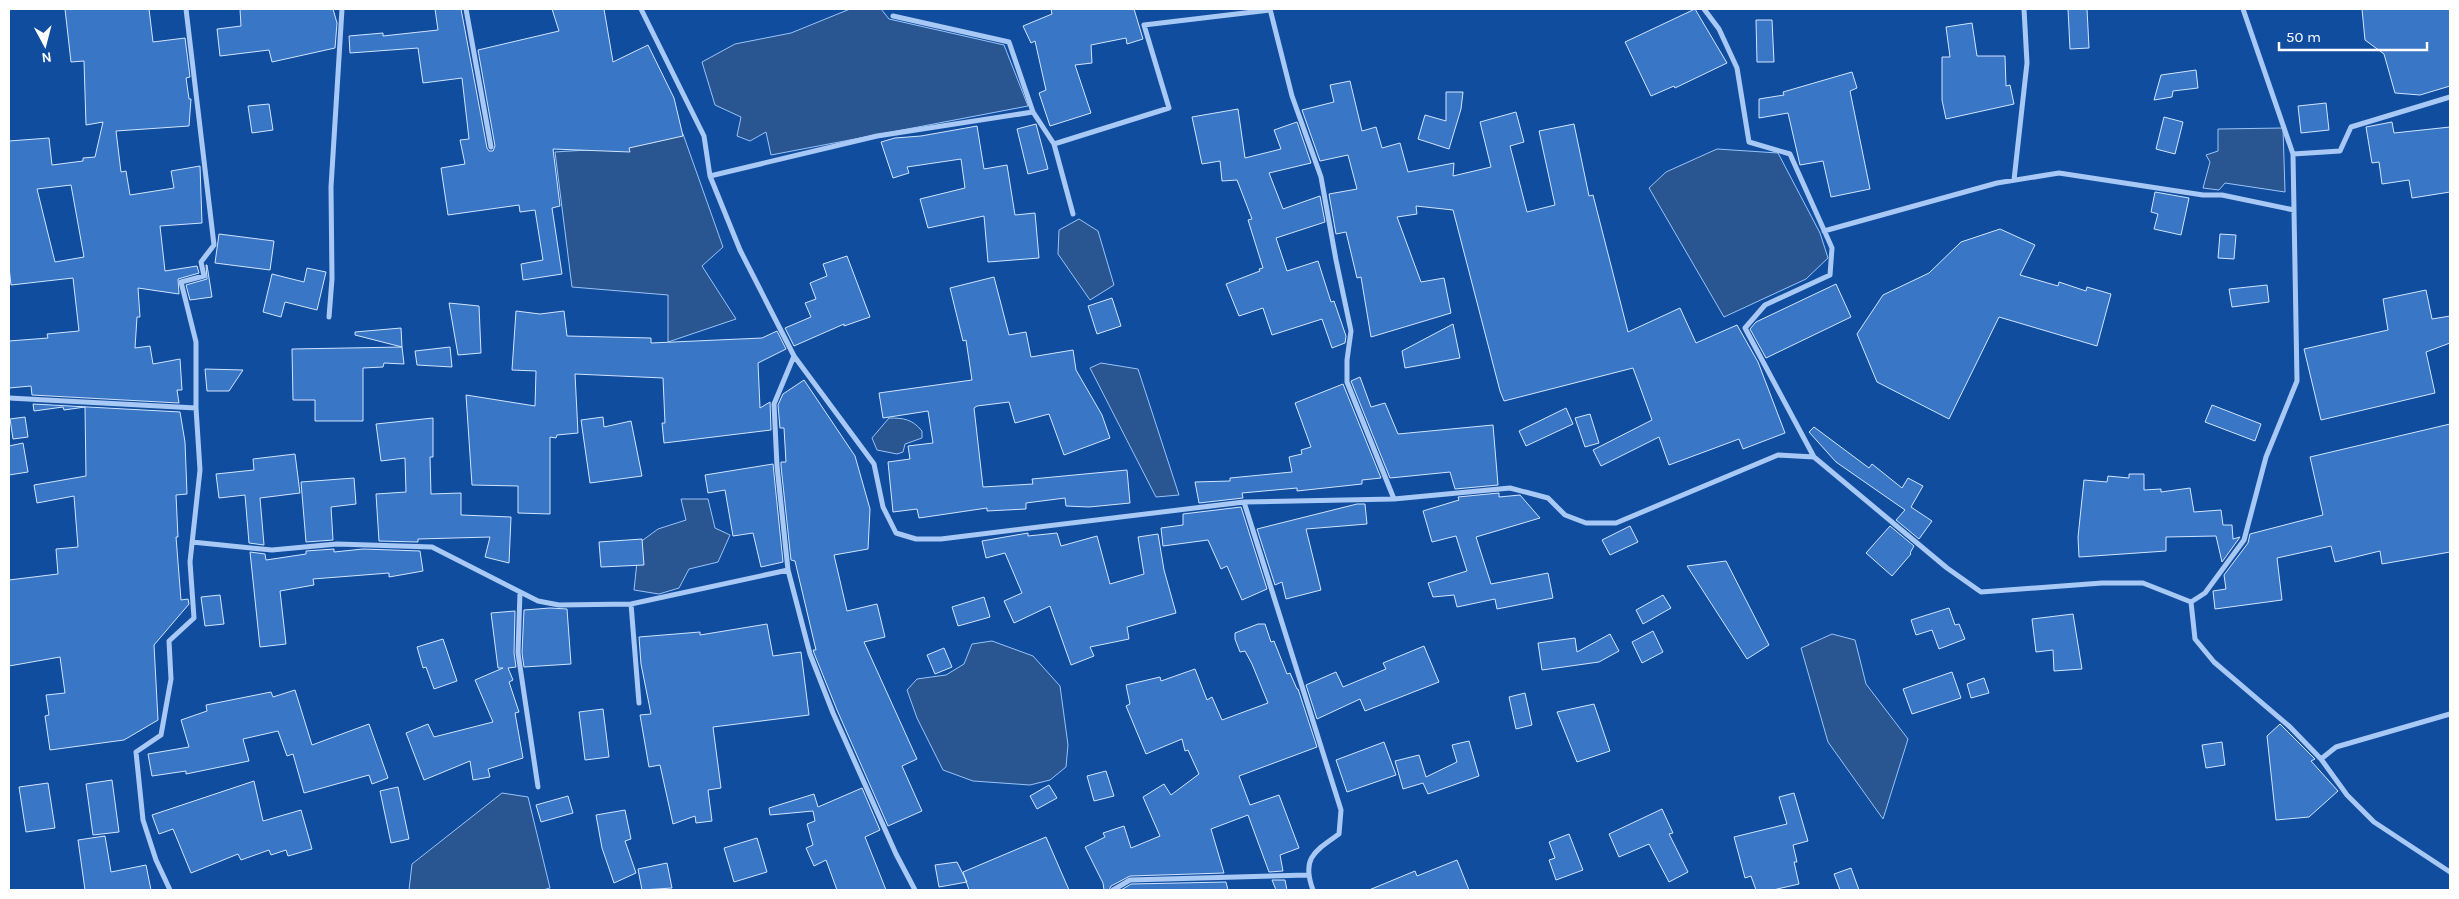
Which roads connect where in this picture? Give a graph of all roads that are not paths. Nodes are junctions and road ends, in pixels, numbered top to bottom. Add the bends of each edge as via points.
1 (186, 9) edge
2 (342, 9) edge
3 (466, 9) edge
4 (641, 9) edge
5 (1270, 9) edge
6 (1704, 9) edge
7 (2024, 9) edge
8 (2243, 9) edge
9 (893, 16) dead end
10 (2450, 97) edge
11 (1033, 112) junction
12 (1054, 144) junction
13 (491, 147) dead end
14 (2293, 154) junction
15 (710, 176) junction
16 (2014, 180) junction
17 (2294, 210) junction
18 (1073, 214) dead end
19 (1824, 232) junction
20 (329, 316) dead end
21 (794, 356) junction
22 (9, 398) edge
23 (196, 408) junction
24 (1814, 457) junction
25 (1394, 499) junction
26 (1244, 502) junction
27 (192, 542) junction
28 (788, 570) junction
29 (520, 592) junction
30 (2191, 602) junction
31 (631, 604) junction
32 (639, 703) dead end
33 (2450, 714) edge
34 (2321, 759) junction
35 (538, 787) dead end
36 (2450, 872) edge
37 (1307, 875) junction
38 (914, 889) edge
39 (170, 890) edge
40 (1113, 890) edge
41 (1313, 890) edge

1 - 23 street via 214,245 201,262 204,276 181,282 196,342
2 - 20 street via 331,187
3 - 13 street
4 - 15 street via 704,136
5 - 12 street via 1144,25 1169,108
5 - 25 street via 1292,96 1321,177 1351,331 1348,382
6 - 19 street via 1719,30 1737,68 1749,142 1790,154
7 - 16 street via 2027,63
8 - 14 street
9 - 11 street via 1009,42
10 - 14 street via 2351,127 2340,151
11 - 12 street
11 - 15 street via 877,136
12 - 18 street
14 - 17 street
15 - 21 street via 740,250
16 - 17 street via 2059,173 2222,195
16 - 19 street
17 - 30 street via 2297,381 2266,457 2244,540 2205,593
19 - 24 street via 1832,248 1830,275 1765,305 1745,328
21 - 26 street via 874,464 883,507 896,532 916,539
21 - 28 street via 774,404
22 - 23 street
23 - 27 street via 200,470
24 - 25 street via 1778,455 1616,523 1586,523 1565,515 1548,498 1510,488
24 - 30 street via 1980,592 2102,582 2143,583
25 - 26 street
26 - 37 street via 1342,810 1339,834 1310,859
27 - 29 street via 272,550 336,544 432,547
27 - 39 street via 190,562 194,618 169,641 171,679 161,736 136,752 143,820
28 - 31 street
28 - 38 street via 810,654 832,713
29 - 31 street via 538,601 559,604
29 - 35 street via 518,653
30 - 34 street via 2195,639 2214,662 2290,727
31 - 32 street
33 - 34 street via 2336,747
34 - 36 street via 2346,795 2374,822
37 - 40 street via 1130,880
37 - 41 street

